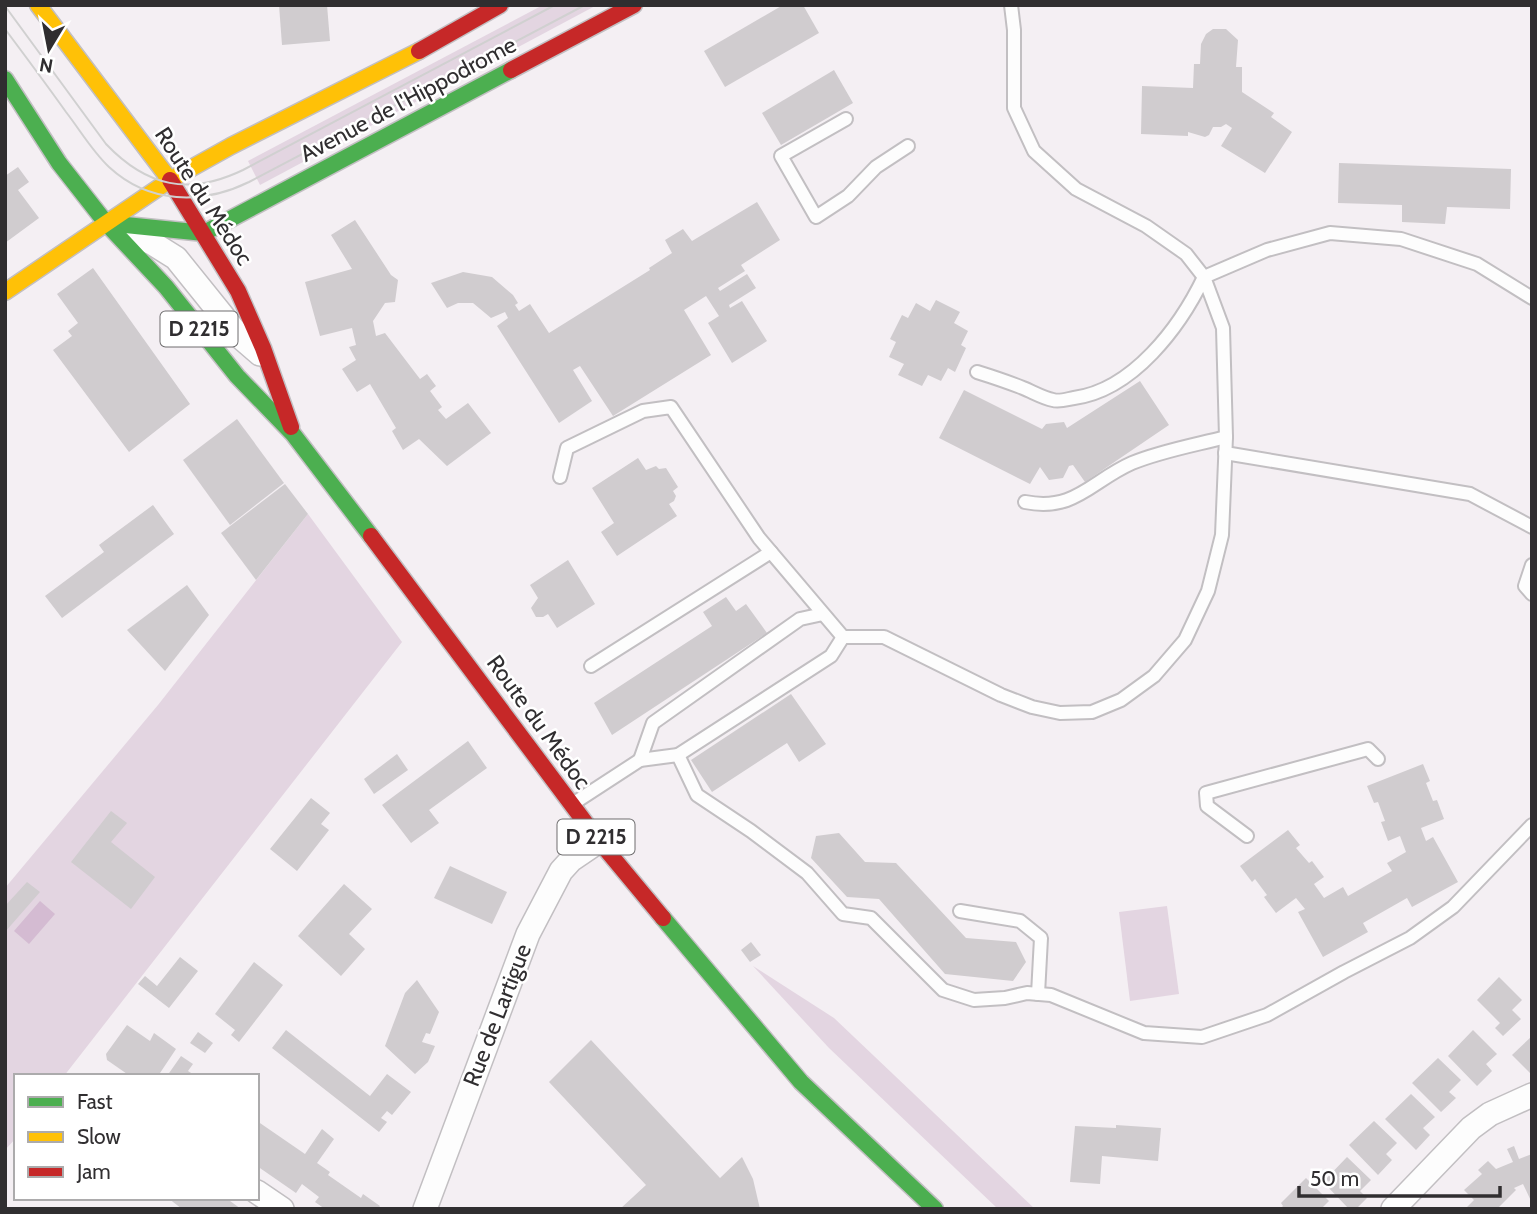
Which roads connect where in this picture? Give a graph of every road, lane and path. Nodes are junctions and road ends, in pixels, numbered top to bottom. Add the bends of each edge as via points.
1 (38, 5) edge
2 (500, 5) edge
3 (634, 5) edge
4 (1011, 5) edge
5 (5, 79) edge
6 (846, 119) dead end
7 (908, 146) dead end
8 (170, 180) junction
9 (106, 223) junction
10 (204, 233) junction
11 (1204, 277) junction
12 (5, 292) edge
13 (1532, 298) edge
14 (271, 362) junction
15 (977, 372) dead end
16 (293, 434) junction
17 (1226, 437) junction
18 (1225, 453) junction
19 (560, 477) dead end
20 (1024, 502) dead end
21 (1532, 527) edge
22 (771, 552) junction
23 (1532, 565) edge
24 (1532, 594) edge
25 (823, 614) junction
26 (843, 637) junction
27 (591, 666) dead end
28 (678, 755) junction
29 (1378, 759) dead end
30 (640, 760) junction
31 (572, 805) junction
32 (1532, 825) edge
33 (1247, 836) dead end
34 (599, 841) junction
35 (960, 911) dead end
36 (1038, 993) junction
37 (1532, 1095) edge
38 (259, 1193) edge
39 (282, 1209) edge
40 (425, 1209) edge
41 (935, 1209) edge
42 (1393, 1209) edge

1 - 8 main road, Route du Médoc / D 2215
2 - 8 main road, Avenue de l'Hippodrome
3 - 10 main road, Avenue de l'Hippodrome
4 - 11 lane via 1013,108 1034,151 1076,189 1146,226 1186,254
5 - 9 main road, Route du Médoc / D 2215 via 59,163
6 - 7 lane via 781,156 816,217
8 - 9 main road, Avenue de l'Hippodrome
8 - 10 main road, Route du Médoc / D 2215
9 - 10 main road
9 - 12 main road, Avenue de l'Hippodrome
9 - 14 street via 176,258 239,335
9 - 16 main road, Route du Médoc / D 2215
10 - 14 main road, Route du Médoc / D 2215 via 230,275
11 - 13 lane via 1267,250 1330,233 1401,239 1478,264
11 - 15 lane via 1175,327 1152,354 1114,383 1085,397 1055,401
11 - 17 lane via 1223,328
14 - 16 main road, Route du Médoc / D 2215
16 - 31 main road, Route du Médoc / D 2215
17 - 18 lane
17 - 20 lane via 1132,463 1064,503
18 - 21 lane via 1470,494
18 - 26 lane via 1222,536 1208,591 1185,640 1154,676 1121,700 1092,712 1032,708 884,636
19 - 22 lane via 567,448 643,411 671,408
22 - 25 lane
22 - 27 lane
23 - 24 lane via 1525,586
25 - 26 lane
25 - 30 lane via 800,620 653,723
26 - 28 lane via 831,656
28 - 30 lane
28 - 36 lane via 697,795 807,873 843,914 871,918 943,990 974,1000
29 - 33 lane via 1368,749 1206,793 1207,806
30 - 31 lane
31 - 34 main road, Route du Médoc / D 2215
32 - 36 lane via 1453,906 1410,939 1267,1015 1202,1037 1144,1033
34 - 40 street, Rue de Lartigue via 561,870 528,934
34 - 41 main road, Route du Médoc / D 2215 via 801,1082
35 - 36 lane via 1020,921 1041,938
37 - 42 street via 1471,1128
38 - 39 street

